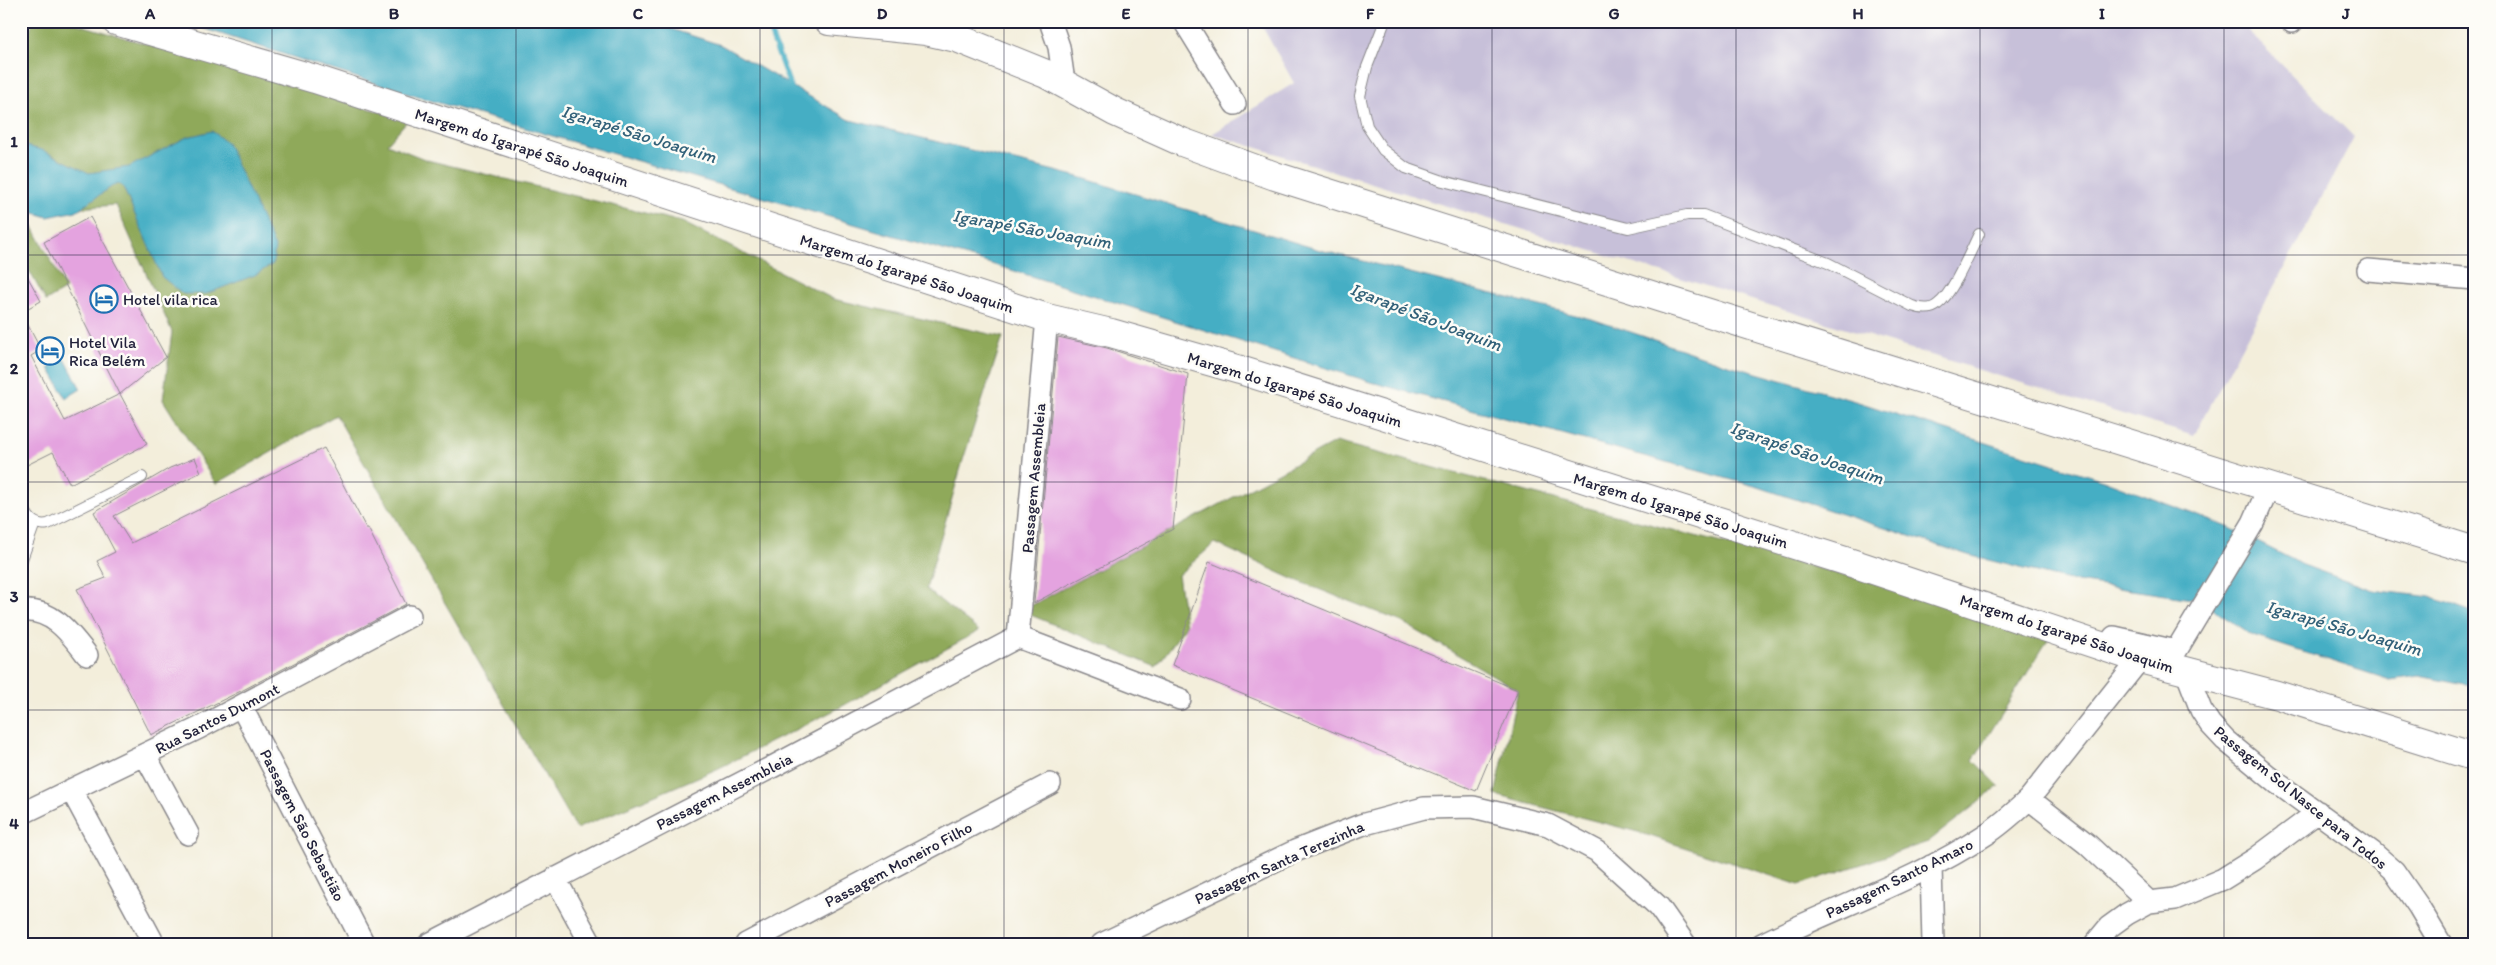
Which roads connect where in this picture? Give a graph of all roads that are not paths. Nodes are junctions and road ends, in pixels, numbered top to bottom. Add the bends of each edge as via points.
1 (116, 21) edge
2 (829, 21) edge
3 (1050, 21) edge
4 (1184, 21) edge
5 (1385, 21) edge
6 (1064, 82) junction
7 (1235, 104) dead end
8 (1979, 234) dead end
9 (2368, 270) dead end
10 (2475, 279) edge
11 (1047, 318) junction
12 (142, 476) dead end
13 (2269, 486) junction
14 (21, 504) edge
15 (35, 523) junction
16 (2475, 550) edge
17 (21, 562) edge
18 (21, 611) edge
19 (410, 616) dead end
20 (1018, 637) junction
21 (2107, 648) junction
22 (87, 655) dead end
23 (2140, 658) junction
24 (2186, 671) junction
25 (1180, 699) dead end
26 (241, 706) junction
27 (144, 755) junction
28 (2475, 757) edge
29 (1050, 784) dead end
30 (72, 790) junction
31 (2029, 799) junction
32 (2318, 812) junction
33 (21, 814) edge
34 (188, 834) dead end
35 (1930, 866) junction
36 (555, 878) junction
37 (2149, 902) junction
38 (154, 944) edge
39 (364, 944) edge
40 (429, 944) edge
41 (591, 944) edge
42 (746, 944) edge
43 (1102, 944) edge
44 (1685, 944) edge
45 (1762, 944) edge
46 (1933, 944) edge
47 (2095, 944) edge
48 (2441, 944) edge

1 - 11 street, Margem do Igarapé São Joaquim via 315,79
2 - 6 street via 926,31 957,38 1015,59
3 - 6 street via 1059,47
4 - 7 street
5 - 8 lane via 1367,67 1360,96 1367,126 1383,150 1406,168 1443,181 1628,228 1687,215 1703,215 1828,262 1912,306 1924,309 1937,306 1947,294
6 - 13 street via 1114,112 1182,142 1275,176
9 - 10 street
11 - 20 street, Passagem Assembleia
11 - 21 street, Margem do Igarapé São Joaquim via 1240,370 1858,565
12 - 15 lane via 52,523
13 - 16 street
13 - 21 street via 2252,523 2176,651 2114,637
14 - 15 lane
15 - 17 lane
18 - 22 street via 39,611 50,616 72,634
19 - 26 street, Rua Santos Dumont
20 - 25 street
20 - 36 street, Passagem Assembleia
21 - 23 street, Margem do Igarapé São Joaquim
23 - 24 street, Margem do Igarapé São Joaquim
23 - 31 street, Passagem Santo Amaro
24 - 28 street, Margem do Igarapé São Joaquim
24 - 32 street, Passagem Sol Nasce para Todos via 2210,724 2256,766
26 - 27 street, Rua Santos Dumont
26 - 39 street, Passagem São Sebastião
27 - 30 street, Rua Santos Dumont
27 - 34 street
29 - 42 street, Passagem Moneiro Filho
30 - 33 street, Rua Santos Dumont
30 - 38 street
31 - 35 street, Passagem Santo Amaro via 1984,836
31 - 37 street via 2087,844
32 - 37 street via 2223,879 2174,899
32 - 48 street, Passagem Sol Nasce para Todos via 2394,871
35 - 45 street, Passagem Santo Amaro
35 - 46 street
36 - 40 street, Passagem Assembleia
36 - 41 street
37 - 47 street via 2109,927
43 - 44 street, Passagem Santa Terezinha via 1296,851 1361,825 1424,808 1473,807 1548,825 1597,851 1659,907

